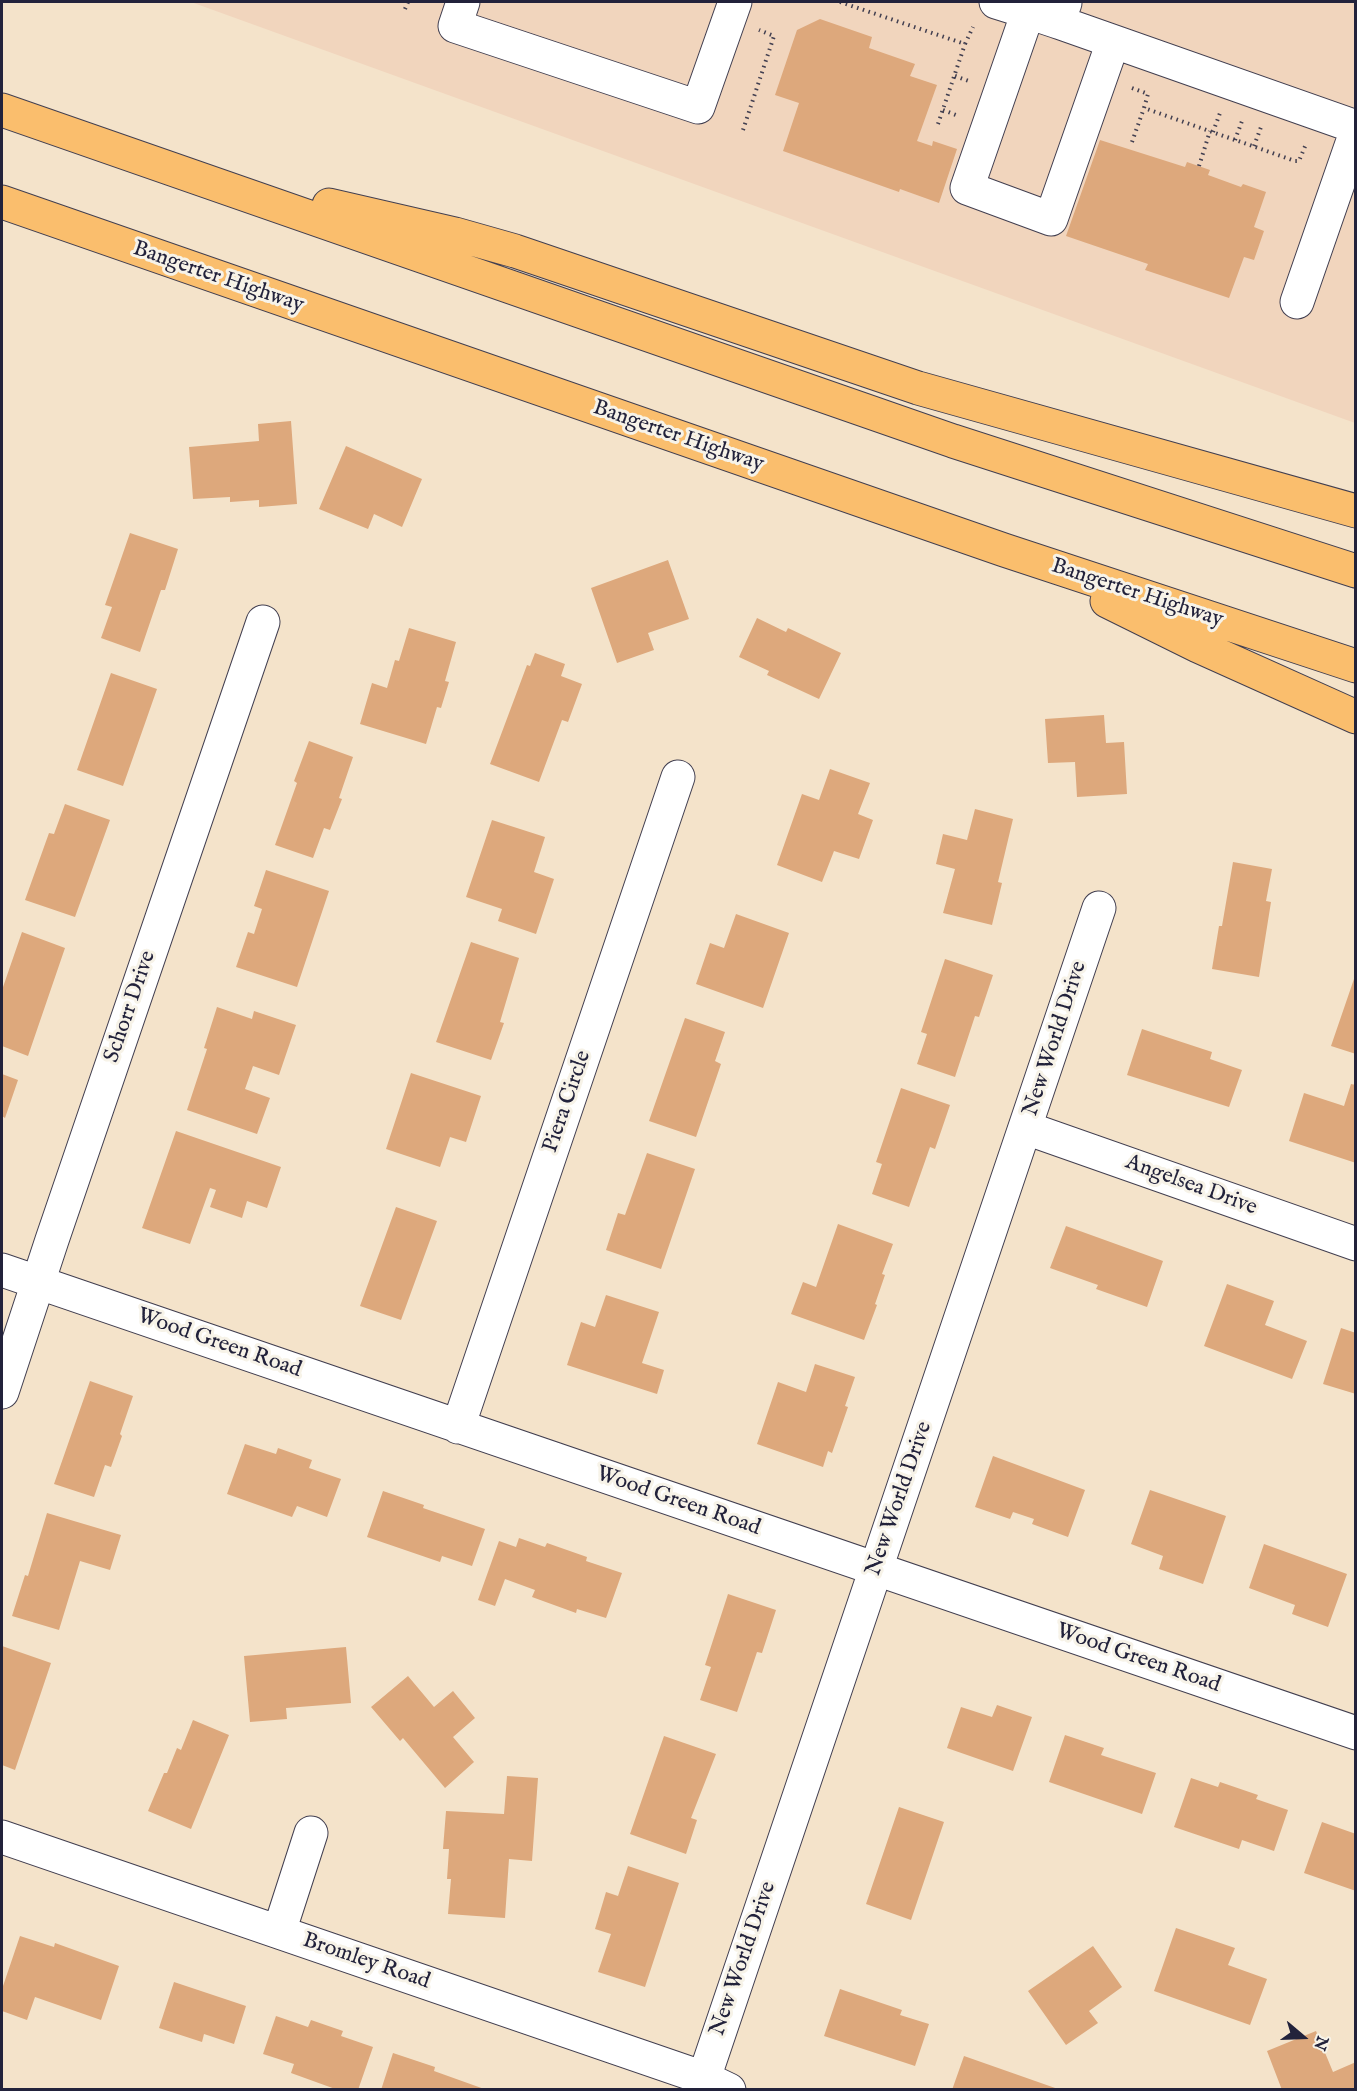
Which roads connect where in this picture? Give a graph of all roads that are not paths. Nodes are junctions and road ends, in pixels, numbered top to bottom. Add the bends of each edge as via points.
1 (464, 2) edge
2 (996, 2) edge
3 (1028, 12) junction
4 (1062, 12) edge
5 (744, 14) edge
6 (1113, 42) junction
7 (2, 110) edge
8 (1356, 127) edge
9 (1356, 132) edge
10 (217, 185) junction
11 (2, 202) edge
12 (1297, 302) dead end
13 (1356, 511) edge
14 (1004, 550) junction
15 (1356, 572) edge
16 (263, 622) dead end
17 (1356, 666) edge
18 (1356, 717) edge
19 (678, 777) dead end
20 (1099, 908) dead end
21 (1026, 1128) junction
22 (1356, 1244) edge
23 (2, 1270) edge
24 (38, 1282) junction
25 (2, 1392) edge
26 (458, 1427) junction
27 (876, 1570) junction
28 (1356, 1733) edge
29 (311, 1833) dead end
30 (2, 1837) edge
31 (279, 1932) junction
32 (711, 2086) edge

1 - 5 street via 455,26 698,107
2 - 3 street
3 - 4 street
3 - 6 street via 967,188 1051,219
4 - 6 street
6 - 8 street
7 - 10 highway
9 - 12 street
10 - 13 highway via 339,207 505,248 918,388
10 - 15 highway via 953,441
11 - 14 highway, Bangerter Highway
14 - 17 highway, Bangerter Highway
14 - 18 highway via 1198,646
16 - 24 street, Schorr Drive
19 - 26 street, Piera Circle
20 - 21 street, New World Drive
21 - 22 street, Angelsea Drive
21 - 27 street, New World Drive
23 - 24 street, Wood Green Road
24 - 25 street, Schorr Drive
24 - 26 street, Wood Green Road
26 - 27 street, Wood Green Road
27 - 28 street, Wood Green Road
27 - 32 street, New World Drive
29 - 31 street
30 - 31 street, Bromley Road
31 - 32 street, Bromley Road

